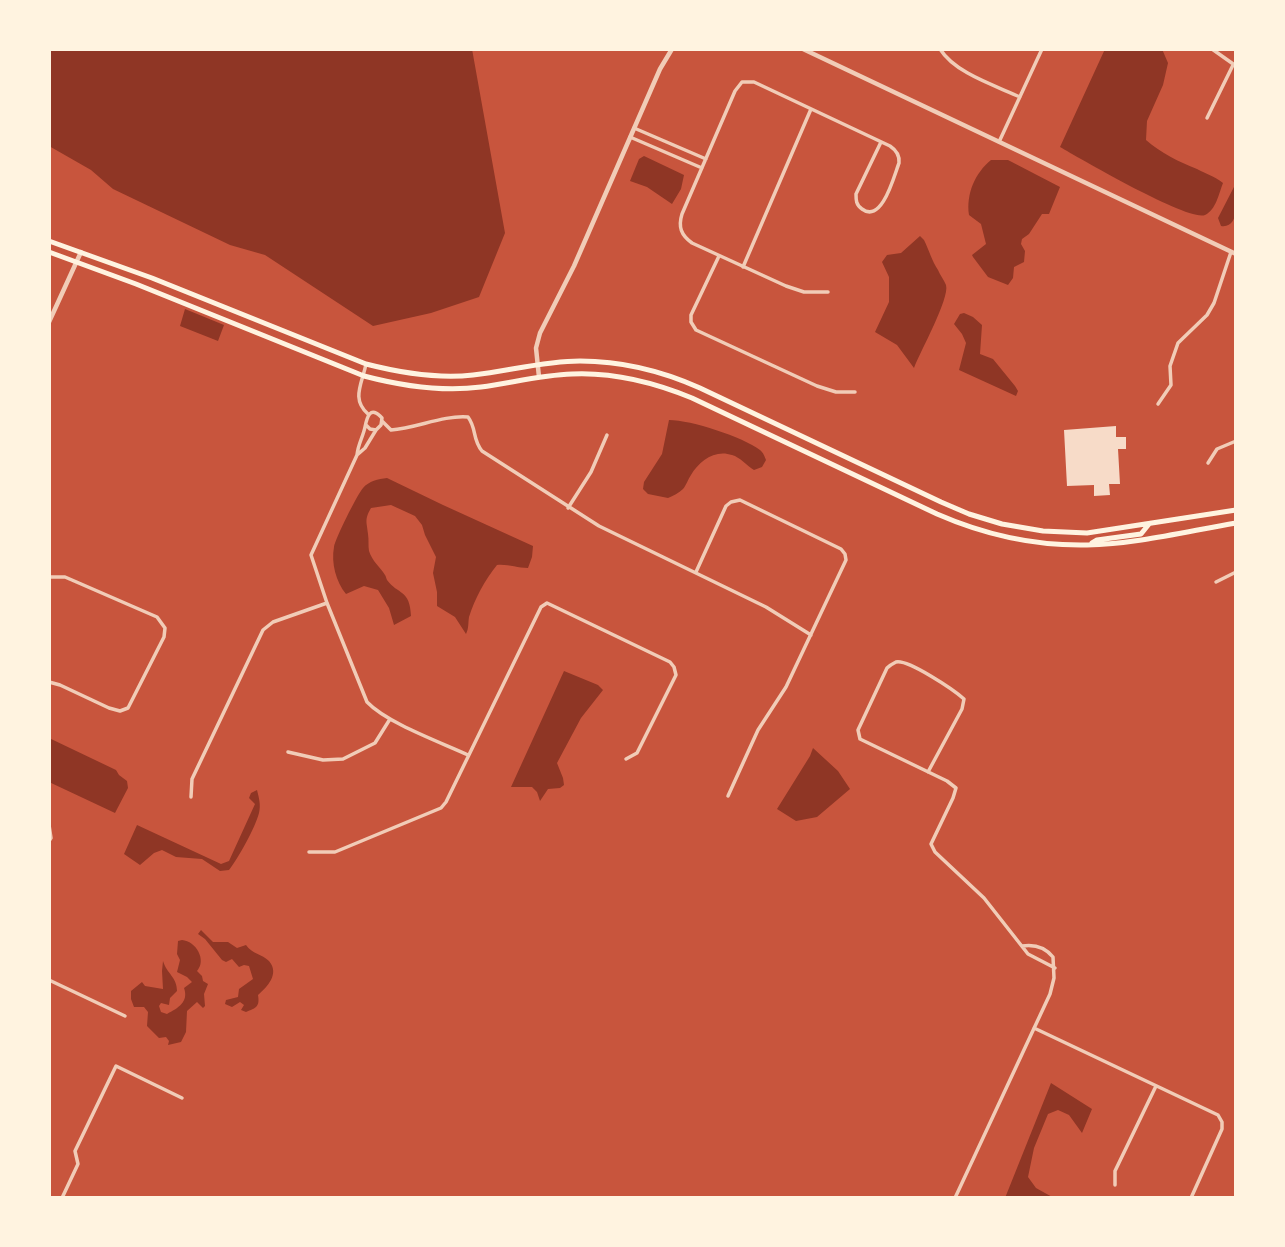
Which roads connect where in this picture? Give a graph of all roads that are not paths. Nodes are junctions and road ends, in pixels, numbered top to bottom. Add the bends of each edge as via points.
1 (672, 49) edge
2 (803, 49) edge
3 (940, 49) edge
4 (1042, 49) edge
5 (1212, 49) edge
6 (1234, 66) edge
7 (1020, 97) junction
8 (811, 109) junction
9 (1207, 118) dead end
10 (634, 128) junction
11 (630, 137) junction
12 (881, 142) junction
13 (999, 142) junction
14 (677, 147) junction
15 (673, 155) junction
16 (706, 159) junction
17 (702, 167) junction
18 (49, 241) edge
19 (49, 252) edge
20 (80, 252) junction
21 (1234, 253) edge
22 (719, 256) junction
23 (76, 262) junction
24 (743, 267) junction
25 (828, 292) dead end
26 (49, 322) edge
27 (366, 364) junction
28 (537, 365) junction
29 (364, 376) junction
30 (539, 377) junction
31 (855, 391) dead end
32 (1158, 404) dead end
33 (368, 414) junction
34 (382, 421) junction
35 (366, 425) junction
36 (376, 430) junction
37 (607, 435) dead end
38 (1236, 441) edge
39 (357, 455) junction
40 (1208, 463) dead end
41 (568, 508) junction
42 (1236, 510) edge
43 (1236, 523) edge
44 (1149, 524) junction
45 (1088, 545) junction
46 (696, 572) junction
47 (1236, 572) edge
48 (49, 577) edge
49 (1216, 582) dead end
50 (327, 603) junction
51 (810, 635) junction
52 (49, 682) edge
53 (390, 719) junction
54 (288, 752) dead end
55 (468, 755) junction
56 (626, 759) dead end
57 (928, 772) junction
58 (727, 796) dead end
59 (191, 797) dead end
60 (49, 825) edge
61 (49, 841) edge
62 (309, 852) dead end
63 (1022, 946) junction
64 (1055, 968) junction
65 (49, 981) edge
66 (125, 1016) dead end
67 (1034, 1028) junction
68 (1156, 1086) junction
69 (181, 1098) dead end
70 (1115, 1185) dead end
71 (62, 1198) edge
72 (955, 1198) edge
73 (1191, 1198) edge

1 - 10 street
2 - 13 street
3 - 7 street via 958,68
4 - 7 street
5 - 6 street
6 - 9 street
7 - 13 street
8 - 12 street
8 - 16 street via 754,82 743,82 735,90
8 - 24 street
10 - 11 street
10 - 14 street
11 - 15 street
11 - 28 street via 540,333
12 - 12 street via 856,194 857,203 868,212 881,207 899,163 896,151
13 - 21 street
14 - 15 street
14 - 16 street
15 - 17 street
16 - 17 street
17 - 22 street via 680,228 687,240
18 - 20 main road
19 - 23 main road
20 - 23 street
20 - 27 main road
21 - 32 street via 1214,303 1178,343 1170,366 1171,385
22 - 24 street
22 - 31 street via 691,315 696,330 817,386
23 - 26 street
23 - 29 main road
24 - 25 street via 797,290
27 - 28 main road via 449,376
27 - 29 street
28 - 30 street
28 - 44 main road via 598,361 670,376 957,509 990,520 1072,533
29 - 30 main road via 452,389
29 - 33 street via 358,398
30 - 45 main road via 598,374 658,385 967,526 1025,541
33 - 34 street via 378,414
33 - 35 street
34 - 36 street
34 - 41 street via 391,430 468,417 482,451
35 - 36 street
35 - 39 street
36 - 39 street
37 - 41 street
38 - 40 street via 1217,449
39 - 50 street via 311,555
41 - 46 street
42 - 44 main road
43 - 45 main road
44 - 45 main road via 1141,534
46 - 51 street
46 - 51 street via 726,506 740,500 841,549 846,560
47 - 49 street
48 - 52 street via 65,577 157,617 164,637 128,708 109,708
50 - 53 street via 367,702
50 - 59 street via 263,630 192,779
51 - 58 street
53 - 54 street via 375,743 343,759 323,760
53 - 55 street
55 - 56 street via 547,603 674,667 676,675 637,753
55 - 62 street via 442,808 335,852
57 - 57 street via 860,739 858,730 887,668 895,662 905,662 964,699
57 - 63 street via 956,788 930,844 984,898
60 - 61 street
63 - 64 street
63 - 64 street via 1042,947 1053,957
64 - 67 street via 1050,994
65 - 66 street
67 - 68 street
67 - 72 street
68 - 70 street via 1115,1171
68 - 73 street via 1218,1115 1222,1122
69 - 71 street via 117,1066 75,1151 78,1164

